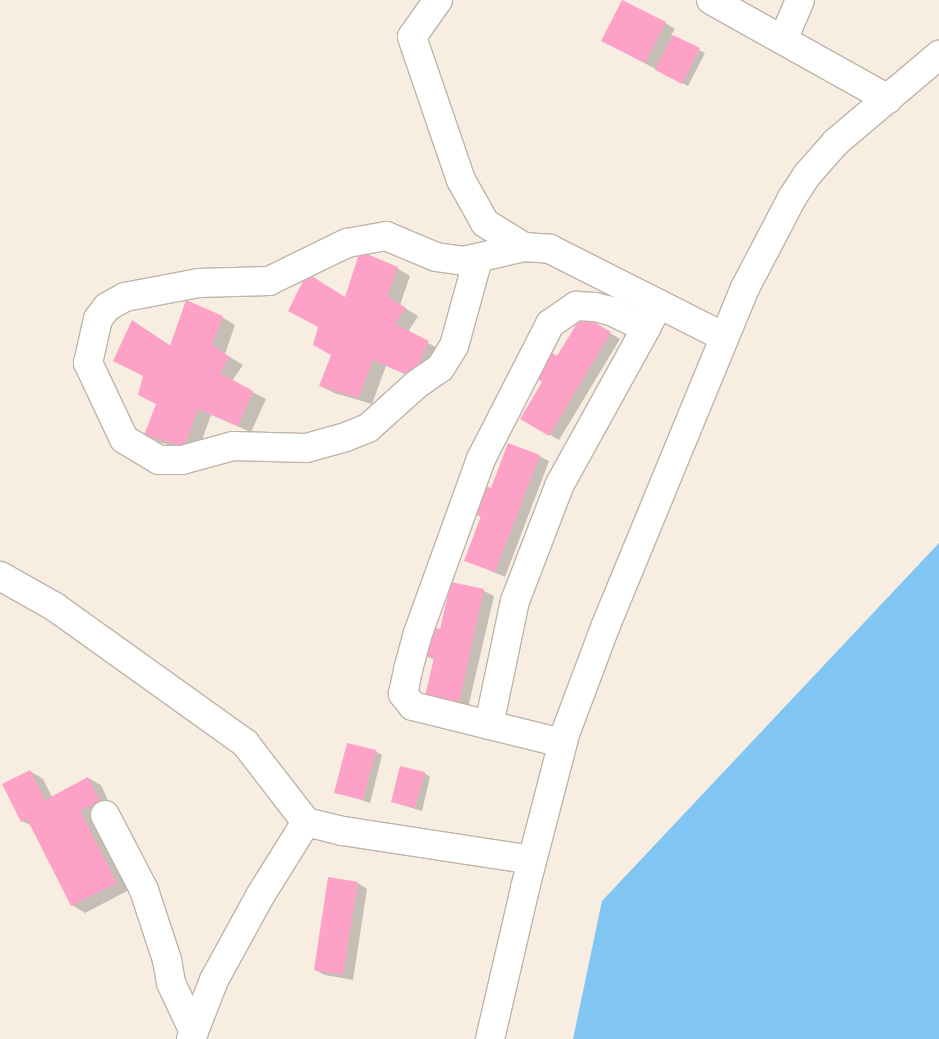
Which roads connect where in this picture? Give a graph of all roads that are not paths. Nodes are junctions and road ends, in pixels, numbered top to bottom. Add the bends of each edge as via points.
1 (438, 0) edge
2 (711, 0) edge
3 (800, 0) edge
4 (783, 40) junction
5 (939, 55) edge
6 (888, 99) junction
7 (524, 247) junction
8 (478, 259) junction
9 (659, 304) junction
10 (646, 328) junction
11 (724, 337) junction
12 (0, 576) edge
13 (489, 725) junction
14 (562, 744) junction
15 (105, 815) dead end
16 (306, 822) junction
17 (532, 860) junction
18 (192, 1035) edge
19 (490, 1039) edge

1 - 7 street via 412,37 458,171 485,223
2 - 4 street
3 - 4 street
4 - 6 street
5 - 6 street
6 - 11 street via 836,142 802,183 745,288
7 - 8 street
7 - 9 street via 550,249
8 - 8 street via 464,261 436,257 386,236 347,243 269,281 199,283 125,297 106,307 98,320 88,364 124,439 159,460 182,460 233,446 306,448 368,428 440,368 454,346
9 - 10 street
9 - 11 street
10 - 13 street via 560,484 515,601
10 - 13 street via 611,311 585,306 576,306 550,324 481,458 418,633 404,694 414,706
11 - 14 street via 606,625
12 - 16 street via 55,607 245,744
13 - 14 street
14 - 17 street
15 - 18 street via 144,890 168,960 171,983
16 - 17 street via 343,831
16 - 18 street via 260,896 214,980
17 - 19 street

